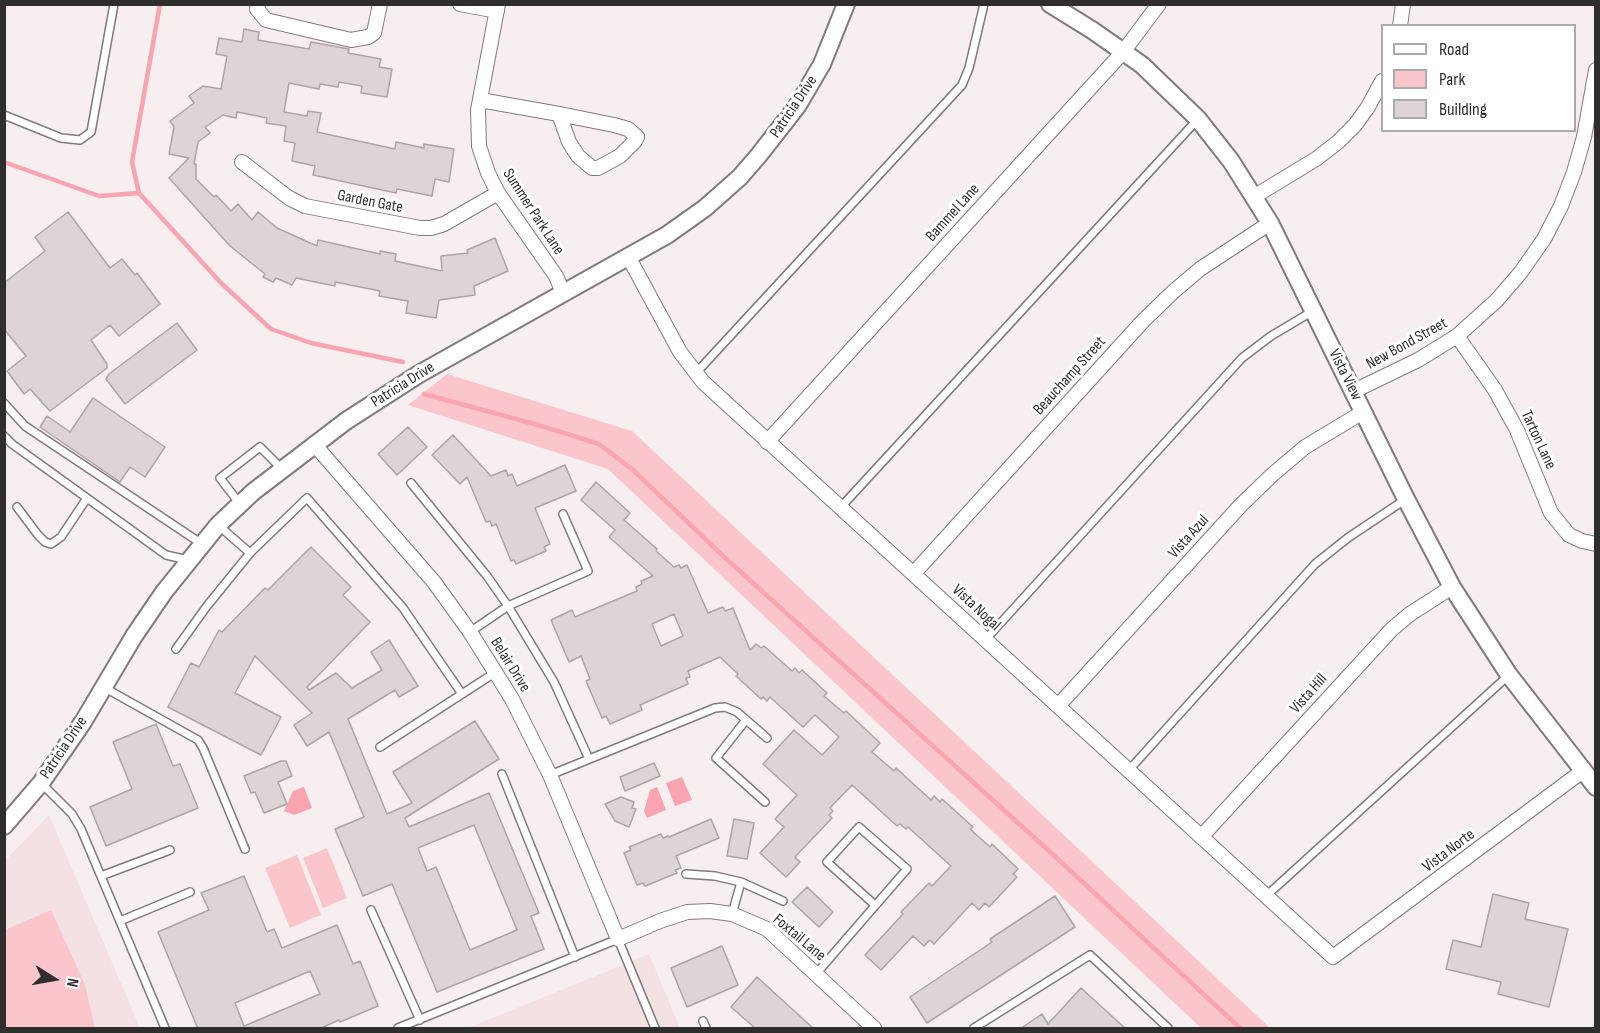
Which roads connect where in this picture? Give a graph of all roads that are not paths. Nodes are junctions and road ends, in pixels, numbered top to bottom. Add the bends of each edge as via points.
1 (114, 4) edge
2 (258, 4) edge
3 (380, 4) edge
4 (460, 4) edge
5 (846, 4) edge
6 (984, 4) edge
7 (1050, 4) edge
8 (1159, 4) edge
9 (1403, 4) edge
10 (498, 8) edge
11 (1400, 24) edge
12 (1123, 52) junction
13 (1596, 69) edge
14 (1381, 84) edge
15 (480, 100) junction
16 (559, 114) junction
17 (4, 115) edge
18 (1198, 119) junction
19 (1591, 122) edge
20 (242, 162) dead end
21 (498, 193) junction
22 (1255, 196) junction
23 (1270, 223) junction
24 (629, 258) junction
25 (562, 293) junction
26 (1312, 311) junction
27 (1457, 336) junction
28 (696, 373) junction
29 (1354, 391) junction
30 (4, 403) edge
31 (1363, 412) junction
32 (4, 436) edge
33 (767, 442) junction
34 (314, 444) junction
35 (282, 469) junction
36 (411, 483) dead end
37 (87, 498) junction
38 (1406, 500) junction
39 (240, 504) junction
40 (17, 507) dead end
41 (841, 507) junction
42 (563, 514) dead end
43 (218, 525) junction
44 (202, 544) junction
45 (1596, 544) edge
46 (250, 553) junction
47 (188, 560) junction
48 (914, 573) junction
49 (1452, 587) junction
50 (508, 606) junction
51 (470, 632) junction
52 (986, 639) junction
53 (176, 649) dead end
54 (496, 672) junction
55 (1509, 675) junction
56 (103, 687) junction
57 (462, 694) junction
58 (1058, 706) junction
59 (746, 720) junction
60 (767, 738) dead end
61 (380, 747) dead end
62 (589, 759) junction
63 (1128, 770) junction
64 (1584, 770) junction
65 (502, 774) dead end
66 (550, 775) junction
67 (41, 783) junction
68 (1596, 787) edge
69 (765, 802) dead end
70 (4, 826) edge
71 (1201, 837) junction
72 (245, 849) dead end
73 (170, 850) dead end
74 (687, 874) dead end
75 (101, 876) junction
76 (741, 882) junction
77 (190, 892) dead end
78 (1265, 897) junction
79 (783, 901) dead end
80 (875, 905) junction
81 (371, 910) dead end
82 (732, 914) junction
83 (120, 921) junction
84 (618, 939) junction
85 (575, 957) junction
86 (1333, 957) joint
87 (816, 974) junction
88 (420, 1020) junction
89 (874, 1028) edge
90 (165, 1029) edge
91 (398, 1029) edge
92 (655, 1029) edge
93 (974, 1029) edge
94 (1168, 1029) edge

1 - 17 lane via 92,132 80,140 61,138
2 - 3 street via 257,9 266,20 351,40 374,33
4 - 10 street
5 - 24 street, Patricia Drive via 822,64 771,142 705,208
6 - 28 lane via 962,85
7 - 12 street, Vista View
8 - 12 street, Bammel Lane
9 - 11 street
10 - 15 street, Summer Park Lane
12 - 18 street, Vista View
12 - 33 street, Bammel Lane
13 - 19 street, New Bond Street
14 - 22 street via 1355,125 1338,142
15 - 16 street
15 - 21 street, Summer Park Lane via 479,147
16 - 16 street via 628,129 637,137 620,156 592,168 569,142
18 - 22 street, Vista View
18 - 41 lane
19 - 27 street, New Bond Street via 1561,206 1544,239 1497,300
20 - 21 street, Garden Gate via 305,206 420,228 444,225
21 - 25 street, Summer Park Lane via 556,276
22 - 23 street, Vista View
23 - 26 street, Vista View
23 - 48 street, Beauchamp Street via 1200,269 1165,299
24 - 25 street, Patricia Drive
24 - 28 street, Vista Nogal via 680,352
25 - 34 street, Patricia Drive via 419,374
26 - 29 street, Vista View
26 - 52 lane via 1242,358
27 - 29 street, New Bond Street
27 - 45 street, Tarton Lane via 1517,430 1551,513 1569,535
28 - 33 street, Vista Nogal
29 - 31 street, Vista View
30 - 44 lane via 25,426
31 - 38 street, Vista View
31 - 58 street, Vista Azul via 1305,447 1272,475
32 - 37 lane
33 - 41 street, Vista Nogal
34 - 35 street, Patricia Drive
34 - 51 street, Belair Drive via 434,582
35 - 39 street, Patricia Drive
35 - 39 lane via 260,447 220,478
36 - 50 lane
37 - 40 lane via 61,537 51,544 45,543
37 - 47 lane via 166,555
38 - 49 street, Vista View
38 - 63 lane via 1315,564
39 - 43 street, Patricia Drive
41 - 48 street, Vista Nogal
42 - 50 lane via 588,571
43 - 44 street, Patricia Drive
43 - 46 lane
44 - 47 street, Patricia Drive
46 - 53 lane
46 - 57 lane via 307,498 402,608
47 - 56 street, Patricia Drive
48 - 52 street, Vista Nogal
49 - 55 street, Vista View
49 - 71 street, Vista Hill via 1392,629
50 - 51 lane
50 - 62 lane via 554,682
51 - 54 street, Belair Drive
52 - 58 street, Vista Nogal
54 - 57 lane
54 - 66 street, Belair Drive
55 - 64 street, Vista View
55 - 78 lane
56 - 67 street, Patricia Drive
56 - 72 lane via 198,740
57 - 61 lane
58 - 63 street, Vista Nogal
59 - 60 lane
59 - 62 lane via 725,707 715,708
59 - 69 lane via 716,758
62 - 66 lane
63 - 71 street, Vista Nogal
64 - 68 street, Vista View
64 - 86 street, Vista Norte
65 - 85 lane
66 - 84 street, Belair Drive
67 - 70 street, Patricia Drive
67 - 75 lane via 72,814
71 - 78 street, Vista Nogal
73 - 75 lane
74 - 76 lane
75 - 83 lane
76 - 79 lane
76 - 82 lane
77 - 83 lane
78 - 86 street, Vista Nogal
80 - 80 lane via 827,862 859,827 907,869
80 - 87 lane
81 - 88 lane
82 - 84 street, Foxtail Lane via 687,912
82 - 87 street, Foxtail Lane via 767,929
83 - 90 lane
84 - 85 lane
84 - 92 lane
85 - 88 lane
87 - 89 street, Foxtail Lane
88 - 91 lane
93 - 94 lane via 1090,955

